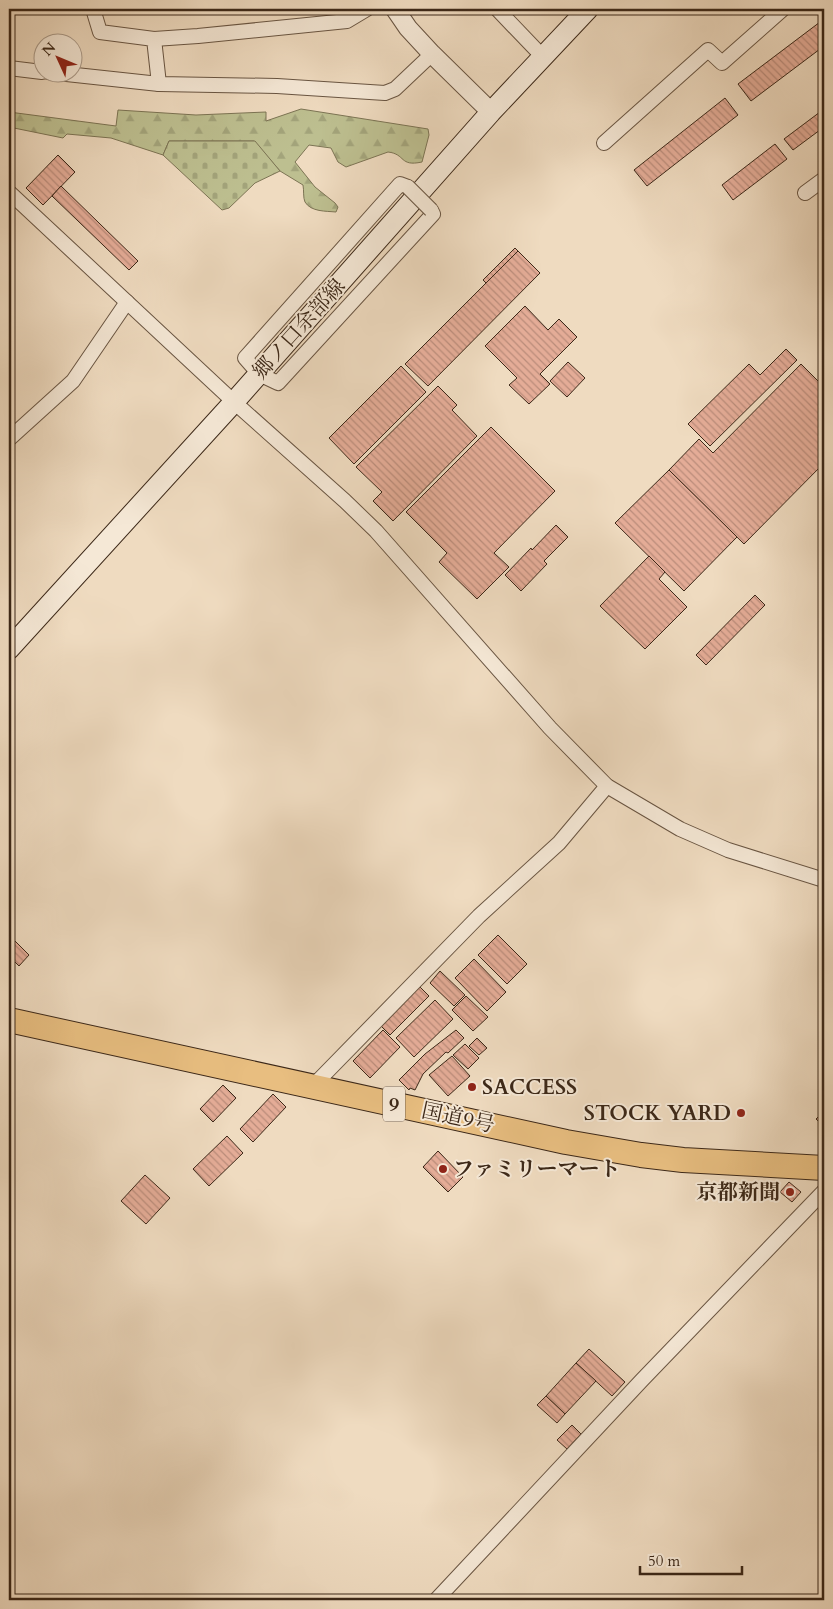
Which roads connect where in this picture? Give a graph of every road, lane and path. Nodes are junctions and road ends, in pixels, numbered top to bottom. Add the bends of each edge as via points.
1 (93, 9) edge
2 (366, 9) edge
3 (395, 9) edge
4 (497, 9) edge
5 (573, 9) edge
6 (588, 9) edge
7 (783, 9) edge
8 (154, 39) junction
9 (547, 53) junction
10 (432, 54) junction
11 (9, 68) edge
12 (32, 71) edge
13 (82, 76) edge
14 (159, 84) junction
15 (491, 112) junction
16 (604, 143) dead end
17 (824, 179) edge
18 (9, 192) edge
19 (805, 193) dead end
20 (127, 302) junction
21 (259, 374) junction
22 (234, 402) junction
23 (9, 439) edge
24 (9, 649) edge
25 (607, 786) junction
26 (824, 880) edge
27 (9, 1020) edge
28 (313, 1086) junction
29 (824, 1168) edge
30 (824, 1191) edge
31 (436, 1600) edge

1 - 8 street via 100,32
2 - 8 street via 347,21
3 - 10 street
4 - 9 street
5 - 9 main road
6 - 9 main road, 郷ノ口余部線
7 - 16 street via 722,63 708,50
8 - 14 street
9 - 15 main road, 郷ノ口余部線
10 - 14 street via 395,89 385,93 277,86
10 - 15 street
11 - 12 street
13 - 14 street
15 - 21 main road, 郷ノ口余部線
17 - 19 street
18 - 20 street
20 - 22 street
20 - 23 street via 73,381
21 - 21 street, bridge via 278,383 433,214 408,187 400,184 245,358
21 - 22 main road, 郷ノ口余部線
22 - 24 main road, 郷ノ口余部線
22 - 25 street via 376,531 550,728
25 - 26 street via 680,829 728,850
25 - 28 street via 560,844 479,916
27 - 28 highway, 国道9号 / 9
28 - 29 highway, 国道9号 / 9 via 566,1142 641,1155
30 - 31 street

